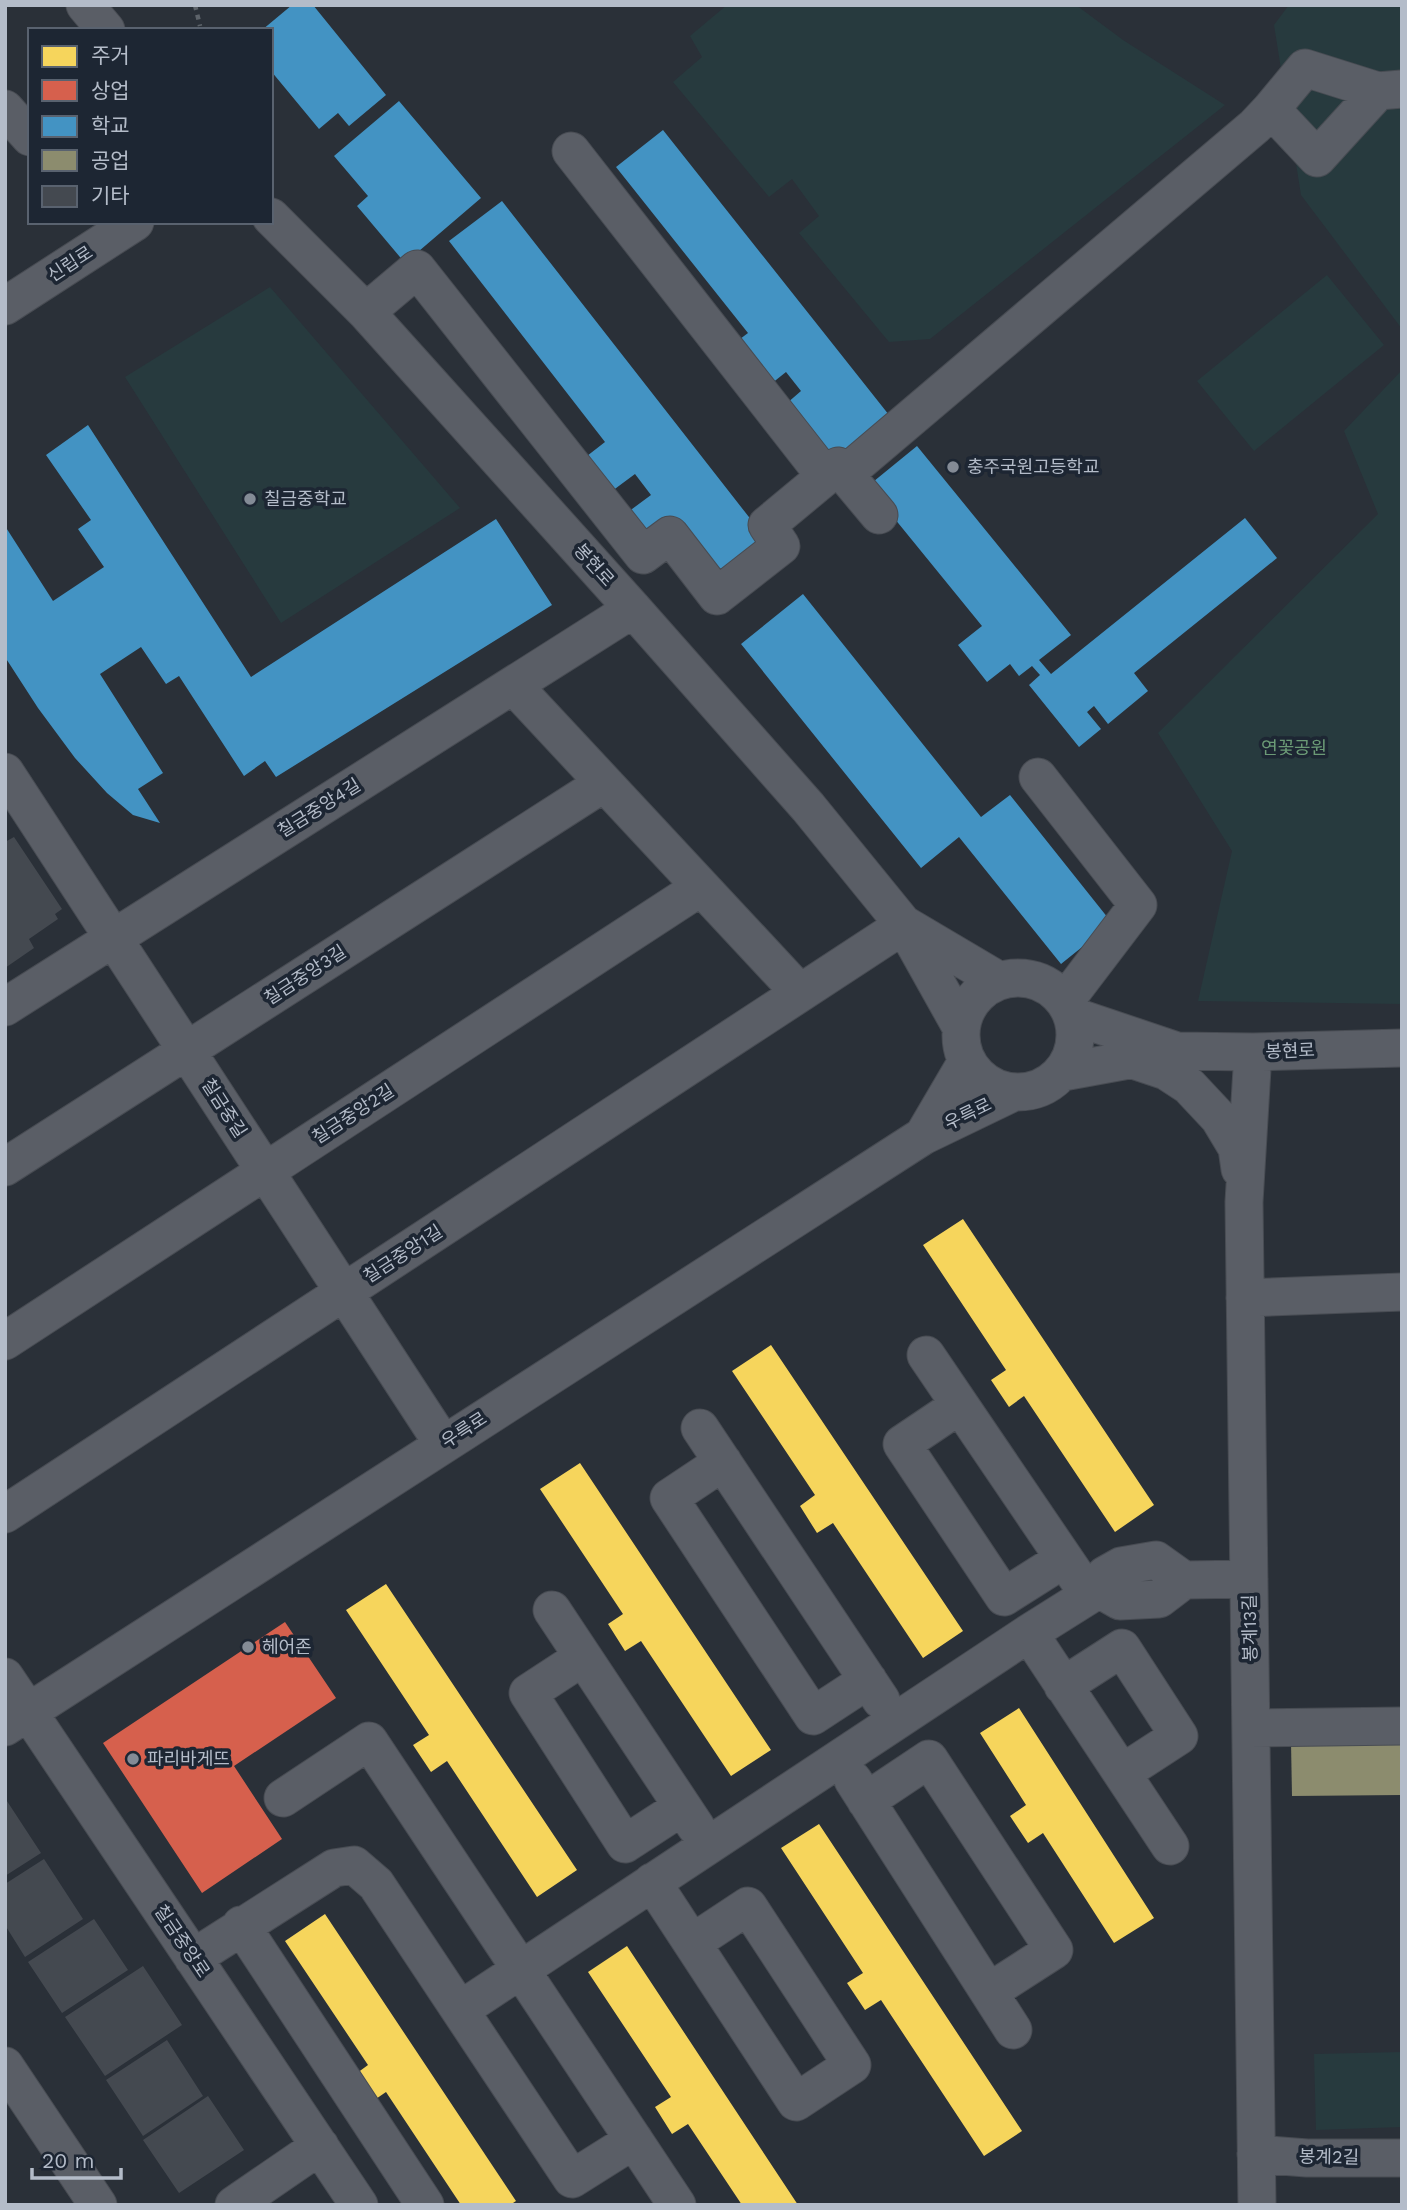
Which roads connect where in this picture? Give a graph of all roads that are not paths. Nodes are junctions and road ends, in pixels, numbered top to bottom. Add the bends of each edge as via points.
1 (85, 5) edge
2 (104, 28) edge
3 (1390, 90) edge
4 (5, 109) edge
5 (1271, 109) junction
6 (28, 135) edge
7 (571, 151) dead end
8 (273, 219) edge
9 (119, 226) edge
10 (5, 306) edge
11 (366, 312) junction
12 (835, 475) junction
13 (879, 515) dead end
14 (633, 609) junction
15 (513, 685) junction
16 (5, 772) edge
17 (1038, 777) dead end
18 (604, 783) junction
19 (701, 887) junction
20 (904, 925) junction
21 (114, 938) junction
22 (999, 980) junction
23 (800, 993) junction
24 (5, 1007) edge
25 (1069, 1008) junction
26 (964, 1044) junction
27 (1402, 1048) edge
28 (187, 1051) junction
29 (1178, 1051) junction
30 (1253, 1052) junction
31 (1133, 1060) junction
32 (1063, 1072) junction
33 (1012, 1093) junction
34 (923, 1136) junction
35 (5, 1167) edge
36 (265, 1171) junction
37 (1244, 1202) junction
38 (344, 1292) junction
39 (1402, 1293) edge
40 (1245, 1298) junction
41 (5, 1341) edge
42 (926, 1355) dead end
43 (960, 1405) junction
44 (700, 1427) dead end
45 (443, 1444) junction
46 (723, 1462) junction
47 (5, 1514) edge
48 (1064, 1559) junction
49 (1249, 1579) junction
50 (1094, 1592) junction
51 (552, 1610) dead end
52 (1029, 1633) junction
53 (583, 1657) junction
54 (5, 1677) edge
55 (868, 1680) junction
56 (1063, 1686) junction
57 (17, 1719) edge
58 (895, 1721) junction
59 (1402, 1726) edge
60 (1251, 1728) junction
61 (839, 1759) junction
62 (1122, 1773) junction
63 (283, 1798) dead end
64 (866, 1801) junction
65 (682, 1807) junction
66 (708, 1845) junction
67 (1170, 1846) dead end
68 (652, 1882) junction
69 (242, 1925) junction
70 (692, 1943) junction
71 (193, 1958) junction
72 (521, 1969) junction
73 (989, 1992) junction
74 (460, 2010) junction
75 (1013, 2030) dead end
76 (5, 2066) edge
77 (634, 2140) junction
78 (320, 2146) junction
79 (1256, 2154) junction
80 (1402, 2158) edge
81 (98, 2205) edge
82 (234, 2205) edge
83 (359, 2205) edge
84 (425, 2205) edge
85 (677, 2205) edge
86 (1257, 2205) edge

1 - 2 street
3 - 5 street via 1305,68
3 - 5 street via 1317,158
4 - 6 street
5 - 12 street
7 - 12 street
8 - 11 street, 봉현로
9 - 10 street, 신립로
11 - 12 street via 417,269 643,555 670,534 717,596 781,546 767,525
11 - 14 street, 봉현로
12 - 13 street
14 - 15 street, 칠금중앙4길
14 - 20 street, 봉현로 via 808,807
15 - 18 street
15 - 21 street, 칠금중앙4길
16 - 21 street, 칠금중길
17 - 25 street via 1138,905
18 - 19 street
18 - 28 street, 칠금중앙3길
19 - 23 street
19 - 36 street, 칠금중앙2길
20 - 22 street, 봉현로
20 - 23 street, 칠금중앙1길
20 - 26 street, 봉현로
21 - 24 street, 칠금중앙4길
21 - 28 street, 칠금중길
22 - 25 street via 1035,980 1052,988
22 - 26 street via 974,998 965,1011
23 - 38 street, 칠금중앙1길
25 - 29 street, 봉현로
25 - 32 street via 1076,1036 1073,1055
26 - 33 street via 978,1077
26 - 34 street, 우륵로
27 - 30 street, 봉현로
28 - 35 street, 칠금중앙3길
28 - 36 street, 칠금중길
29 - 30 street, 봉현로
29 - 31 street, 봉현로
30 - 37 street, 봉계13길
31 - 32 street, 봉현로
31 - 37 street via 1189,1086 1219,1118 1237,1147
32 - 33 street via 1031,1091
33 - 34 street, 우륵로
34 - 45 street, 우륵로
36 - 38 street, 칠금중길
36 - 41 street, 칠금중앙2길
37 - 40 street, 봉계13길
38 - 45 street, 칠금중길
38 - 47 street, 칠금중앙1길
39 - 40 street
40 - 49 street, 봉계13길
42 - 43 street
43 - 48 street
43 - 48 street via 902,1444 1004,1597
44 - 46 street
45 - 57 street, 우륵로
46 - 55 street
46 - 55 street via 669,1498 813,1716
48 - 50 street
49 - 50 street via 1184,1580 1156,1560 1121,1566 1105,1575
49 - 60 street, 봉계13길
50 - 52 street
51 - 53 street
52 - 56 street
52 - 58 street
53 - 65 street
53 - 65 street via 528,1693 625,1844
54 - 57 street, 칠금중앙로
55 - 58 street
56 - 62 street
56 - 62 street via 1122,1647 1179,1736
57 - 71 street, 칠금중앙로
58 - 61 street
59 - 60 street
60 - 79 street, 봉계13길
61 - 64 street
61 - 66 street
62 - 67 street
63 - 72 street via 369,1741
64 - 73 street
64 - 73 street via 929,1759 1054,1950
65 - 66 street
66 - 68 street
68 - 70 street
68 - 72 street
69 - 71 street
69 - 74 street via 334,1868 354,1865 376,1884
69 - 84 street
70 - 70 street via 796,2102 852,2065 748,1906
71 - 78 street, 칠금중앙로
72 - 74 street
72 - 77 street
73 - 75 street
74 - 77 street via 572,2179
76 - 81 street
77 - 85 street
78 - 82 street
78 - 83 street, 칠금중앙로
79 - 80 street, 봉계2길
79 - 86 street, 봉계13길

